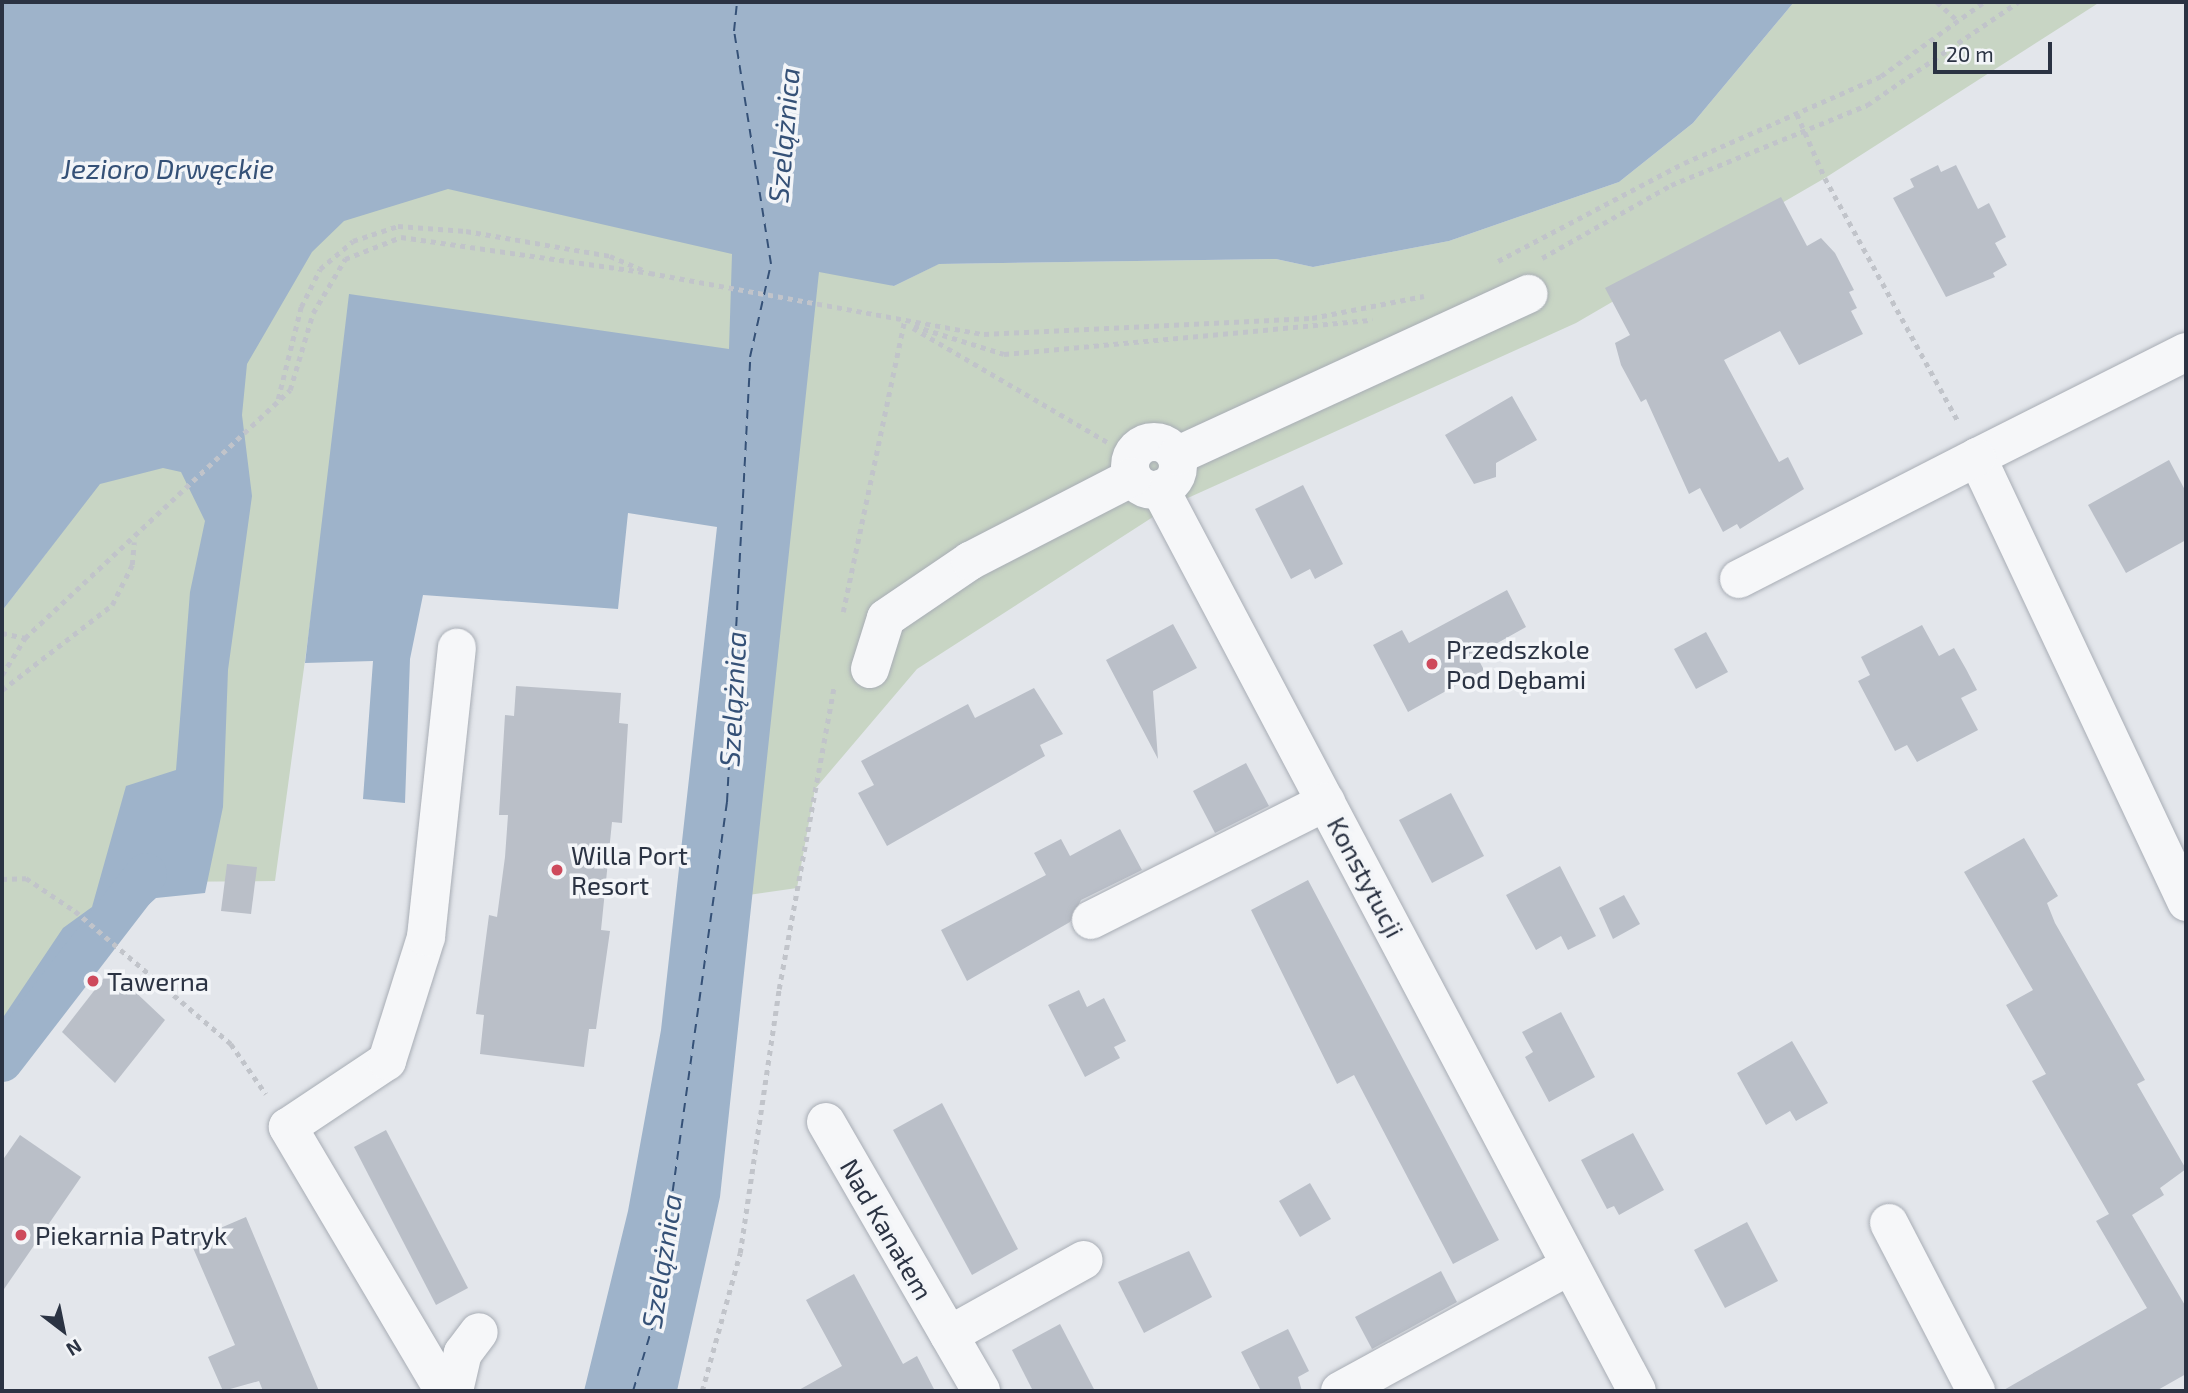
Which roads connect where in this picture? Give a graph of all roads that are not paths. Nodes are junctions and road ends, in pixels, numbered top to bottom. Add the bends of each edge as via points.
1 (1529, 280) road end
2 (2186, 352) edge
3 (1977, 457) junction
4 (1150, 470) junction
5 (1739, 579) dead end
6 (457, 648) dead end
7 (853, 673) road end
8 (1326, 802) junction
9 (2186, 902) edge
10 (1091, 919) dead end
11 (826, 1122) dead end
12 (1889, 1223) dead end
13 (1084, 1260) dead end
14 (1569, 1266) junction
15 (479, 1332) dead end
16 (949, 1335) junction
17 (444, 1391) edge
18 (454, 1391) edge
19 (981, 1391) edge
20 (1340, 1391) edge
21 (1637, 1391) edge
22 (1976, 1391) edge

1 - 4 street
2 - 3 street
3 - 5 street
3 - 9 street
4 - 7 street via 970,561 886,618
4 - 8 street, Konstytucji
6 - 17 street via 426,937 387,1061 288,1127
8 - 10 street
8 - 14 street, Konstytucji
11 - 16 street, Nad Kanałem
12 - 22 street
13 - 16 street
14 - 20 street
14 - 21 street, Konstytucji
15 - 18 street via 463,1353
16 - 19 street, Nad Kanałem

